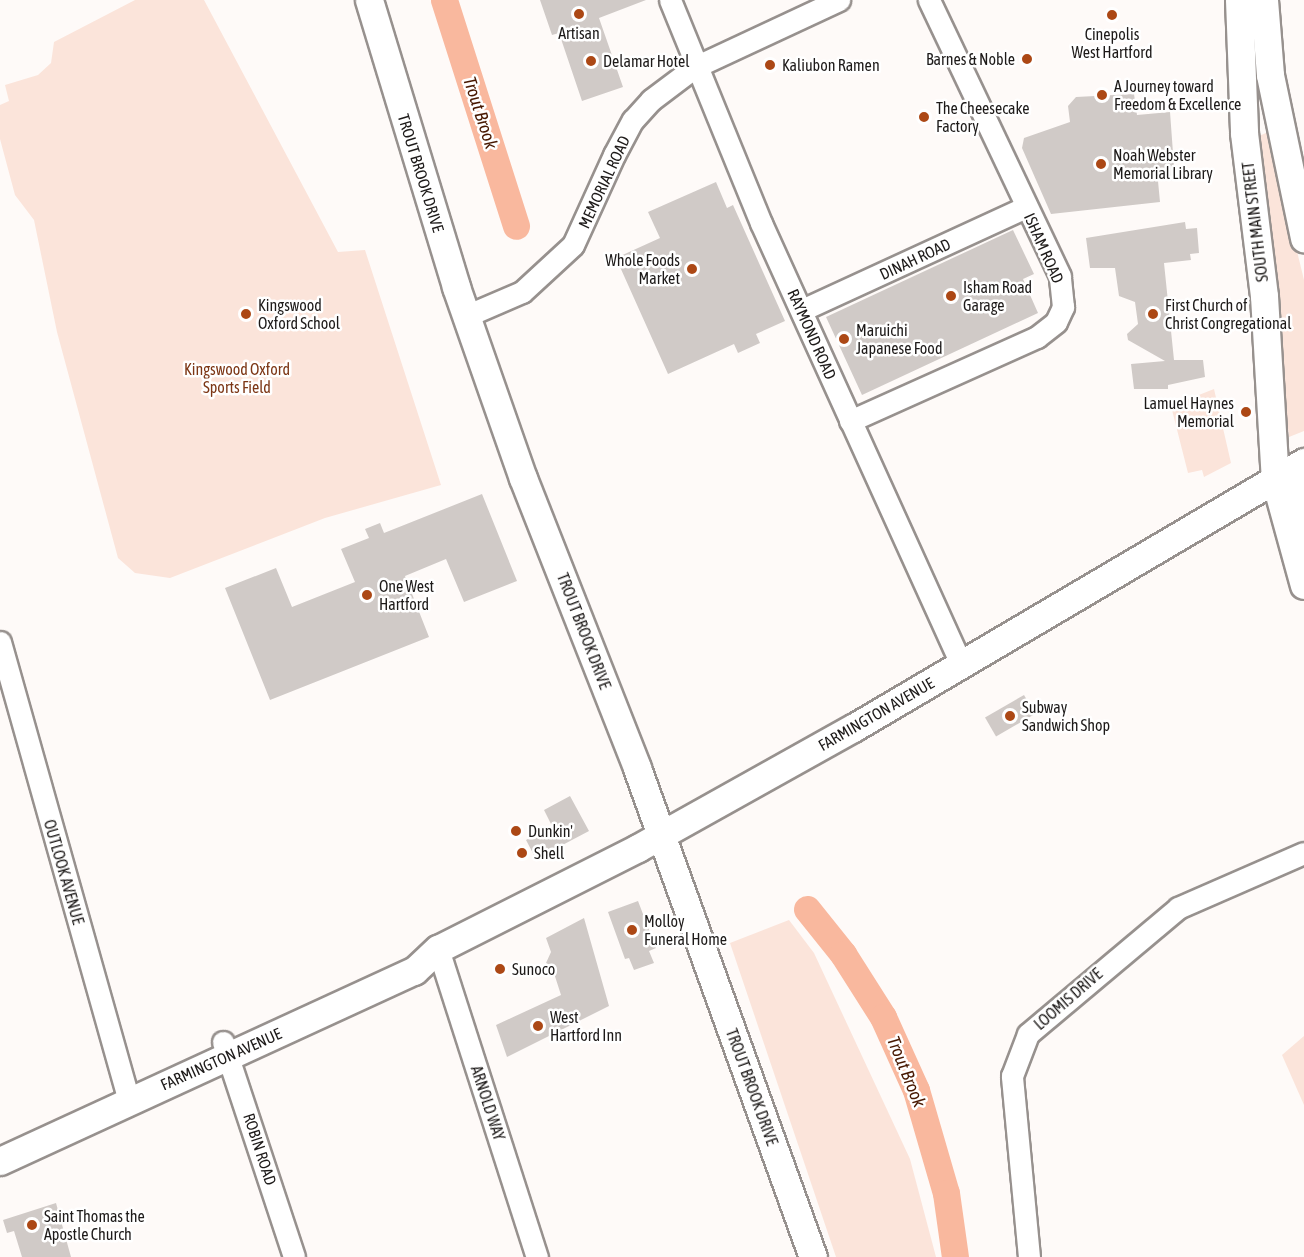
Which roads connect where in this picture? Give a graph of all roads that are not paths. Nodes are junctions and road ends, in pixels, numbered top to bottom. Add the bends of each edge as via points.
1 (369, 0) edge
2 (670, 0) edge
3 (839, 0) edge
4 (929, 0) edge
5 (1239, 0) edge
6 (1264, 0) edge
7 (695, 67) junction
8 (1026, 207) junction
9 (1304, 238) edge
10 (802, 310) junction
11 (466, 316) junction
12 (850, 421) junction
13 (1304, 462) edge
14 (1275, 480) junction
15 (1304, 557) edge
16 (1304, 585) edge
17 (0, 642) edge
18 (961, 664) junction
19 (661, 836) junction
20 (1304, 854) edge
21 (438, 949) junction
22 (226, 1049) junction
23 (127, 1094) junction
24 (0, 1146) edge
25 (0, 1161) edge
26 (294, 1257) edge
27 (537, 1257) edge
28 (813, 1257) edge
29 (1029, 1257) edge

1 - 11 main road, TROUT BROOK DRIVE
2 - 7 street, RAYMOND ROAD
3 - 7 street, MEMORIAL ROAD
4 - 8 street, ISHAM ROAD
5 - 14 main road, SOUTH MAIN STREET via 1244,133 1264,296
6 - 9 main road via 1270,75
7 - 10 street, RAYMOND ROAD
7 - 11 street, MEMORIAL ROAD via 633,120 590,214 556,264 522,292
8 - 10 street, DINAH ROAD
8 - 12 street, ISHAM ROAD via 1063,287 1063,307 1056,322 1037,337
10 - 12 street, RAYMOND ROAD
11 - 19 main road, TROUT BROOK DRIVE via 523,478
12 - 18 street, RAYMOND ROAD
13 - 14 main road, FARMINGTON AVENUE
14 - 15 main road via 1290,484 1300,497
14 - 16 main road, SOUTH MAIN STREET
14 - 18 main road, FARMINGTON AVENUE
17 - 23 street, OUTLOOK AVENUE
18 - 19 main road, FARMINGTON AVENUE
19 - 21 main road, FARMINGTON AVENUE
19 - 28 main road, TROUT BROOK DRIVE
20 - 29 street, LOOMIS DRIVE via 1178,908 1028,1034 1012,1076
21 - 22 main road, FARMINGTON AVENUE via 414,971
21 - 27 street, ARNOLD WAY
22 - 23 main road, FARMINGTON AVENUE
22 - 26 street, ROBIN ROAD
23 - 24 main road, FARMINGTON AVENUE
23 - 25 main road, FARMINGTON AVENUE

